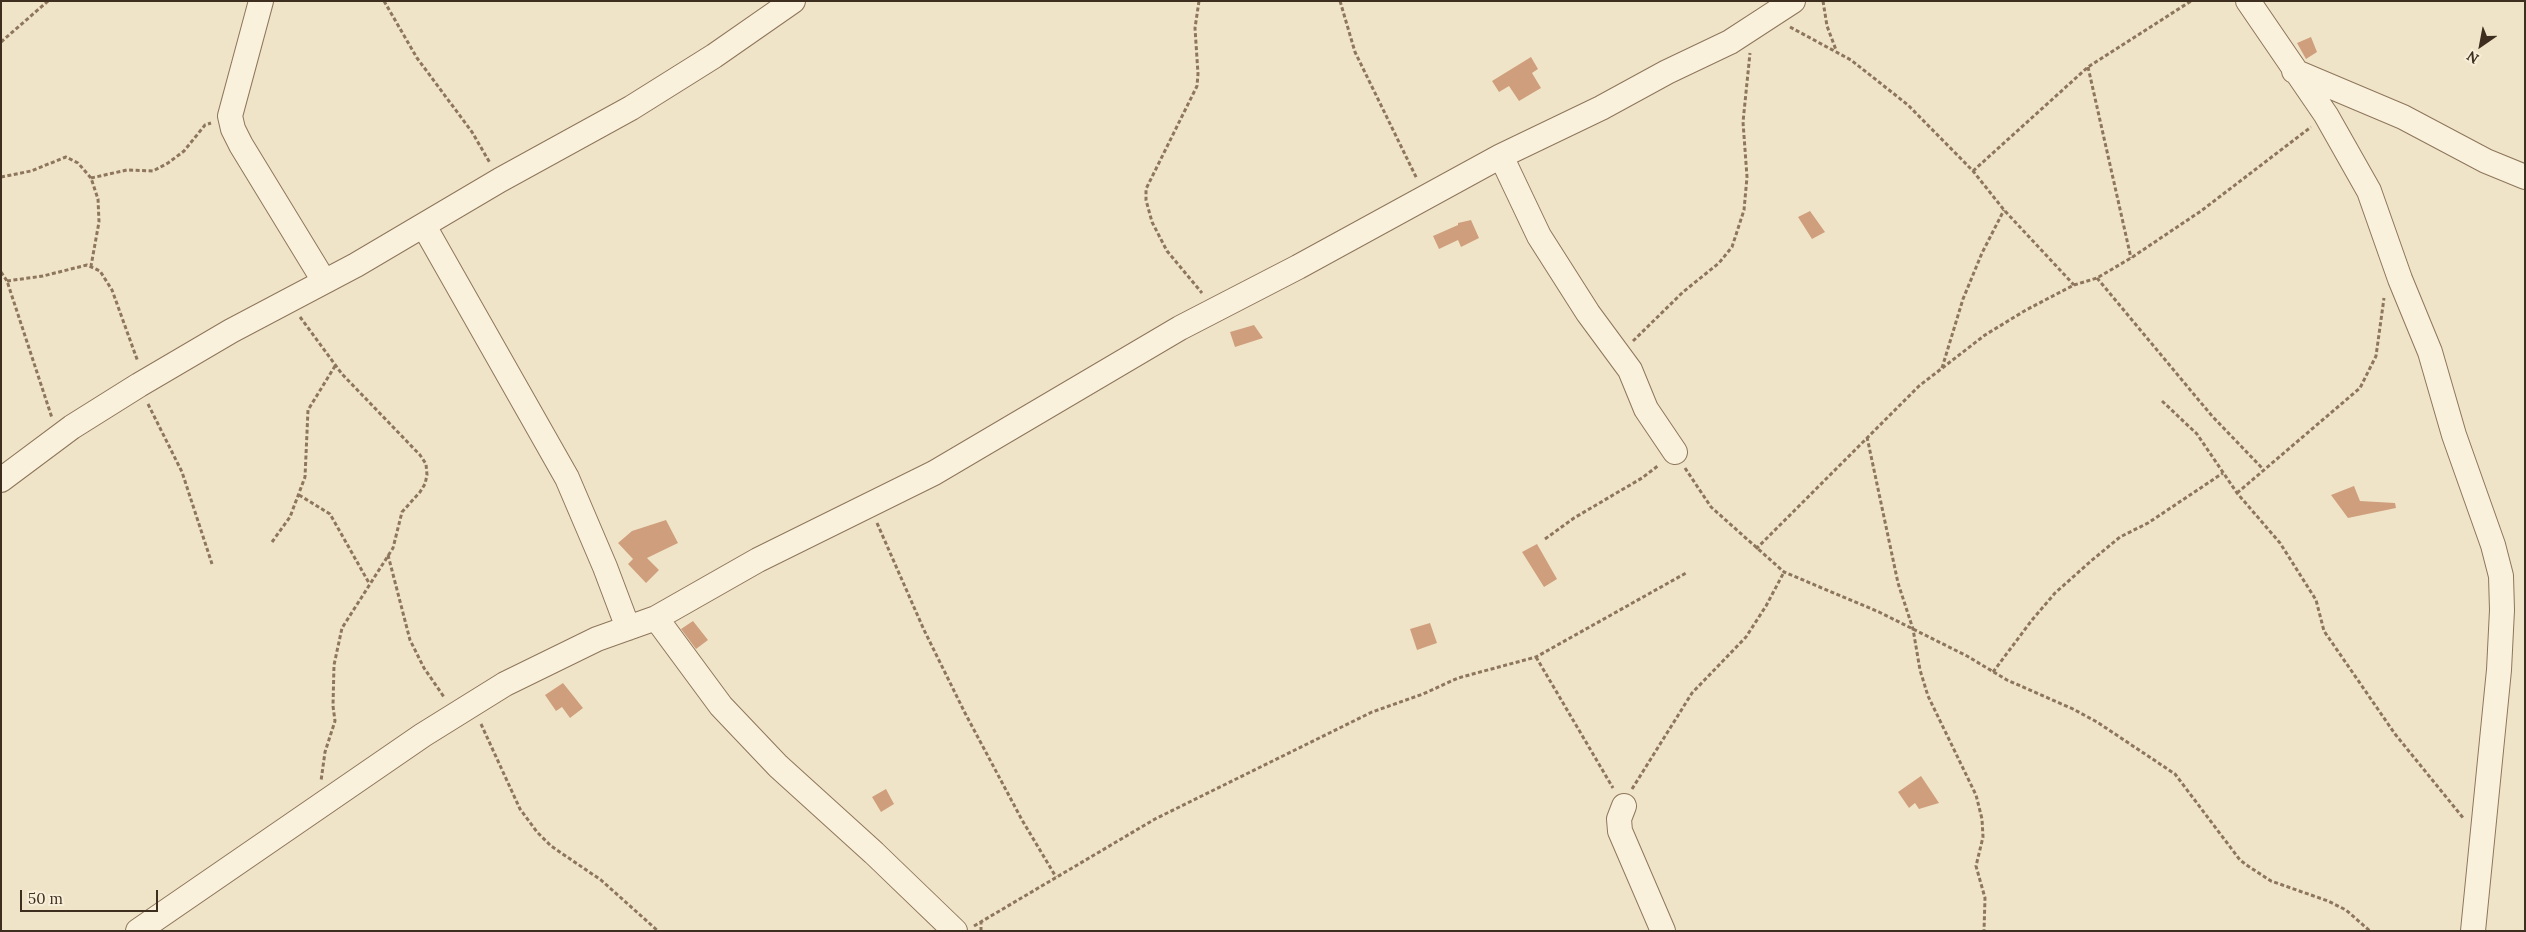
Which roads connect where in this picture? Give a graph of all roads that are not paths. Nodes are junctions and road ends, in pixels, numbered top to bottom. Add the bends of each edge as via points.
1 (261, 1) edge
2 (793, 1) edge
3 (1792, 1) edge
4 (2248, 1) edge
5 (2294, 71) junction
6 (1501, 156) junction
7 (2525, 177) edge
8 (424, 226) junction
9 (324, 281) junction
10 (1675, 452) road end
11 (1, 480) edge
12 (656, 618) junction
13 (628, 628) junction
14 (1624, 806) road end
15 (964, 928) edge
16 (138, 931) edge
17 (1663, 931) edge
18 (2473, 931) edge

1 - 9 street via 230,116 242,145
2 - 8 street via 632,108 500,180
3 - 6 street via 1760,23 1601,108
4 - 5 street
5 - 7 street via 2404,117 2486,162
5 - 18 street via 2326,116 2369,191 2430,352 2501,576 2498,670
6 - 10 street via 1539,236 1588,313 1630,370 1646,409
6 - 12 street via 1145,348 977,450 758,560
8 - 9 street
8 - 13 street via 567,478
9 - 11 street via 142,383
12 - 13 street
12 - 15 street via 721,706 778,766
13 - 16 street via 597,639 505,684 318,806
14 - 17 street via 1620,831

